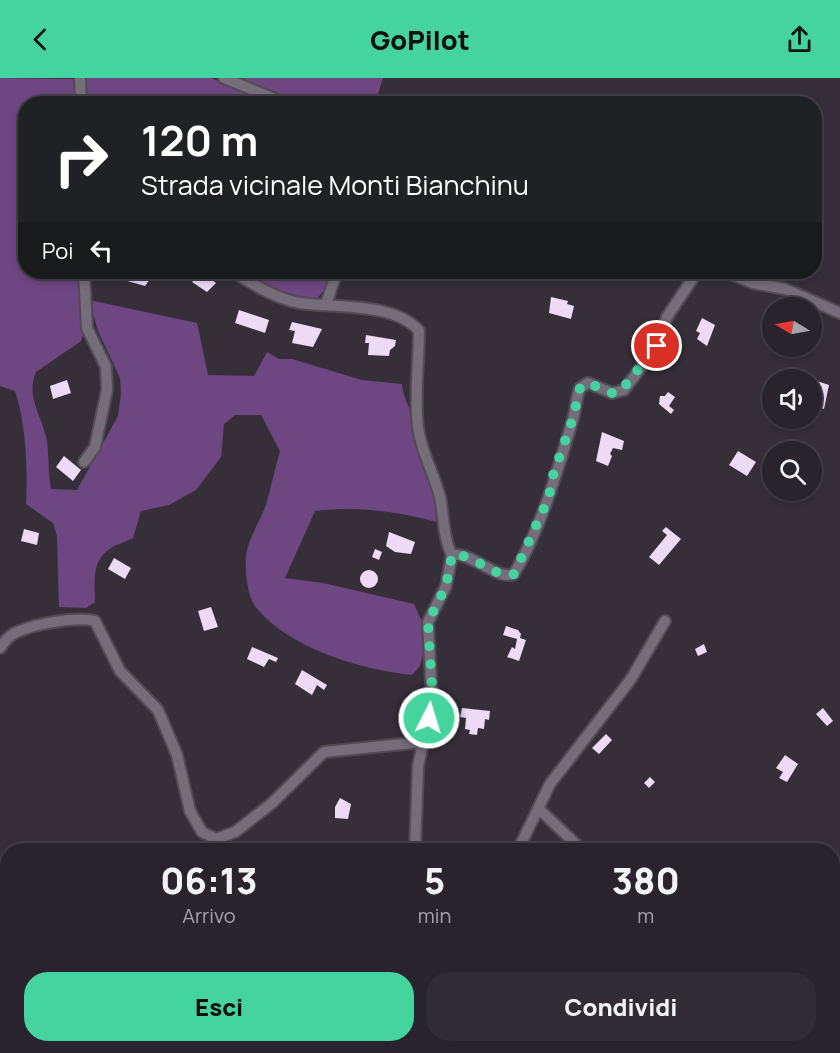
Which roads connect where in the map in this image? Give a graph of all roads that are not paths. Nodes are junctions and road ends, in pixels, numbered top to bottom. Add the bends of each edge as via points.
1 (80, 78) edge
2 (224, 78) edge
3 (81, 96) edge
4 (267, 96) edge
5 (84, 279) edge
6 (246, 279) edge
7 (335, 279) edge
8 (692, 279) edge
9 (743, 279) edge
10 (326, 304) junction
11 (840, 313) edge
12 (84, 462) dead end
13 (452, 555) junction
14 (665, 621) dead end
15 (0, 648) edge
16 (423, 742) junction
17 (539, 809) junction
18 (415, 843) edge
19 (522, 843) edge
20 (575, 843) edge

1 - 3 street
2 - 4 street
5 - 12 street via 87,328 106,366 107,390 95,447
6 - 10 street via 275,296 299,303
7 - 10 street
8 - 13 street via 667,317 657,346 620,392 612,393 588,383 580,388 549,497 514,574 502,574 463,554
9 - 11 street via 784,290
10 - 13 street via 400,317 419,331 417,426 439,494 447,531 445,542
13 - 16 street via 446,586 428,622 432,702
14 - 17 street via 631,679 550,784
15 - 16 street via 15,632 68,620 96,621 120,671 158,710 177,754 190,811 202,832 216,839 235,832 271,804 324,752
16 - 18 street via 418,766
17 - 19 street
17 - 20 street

